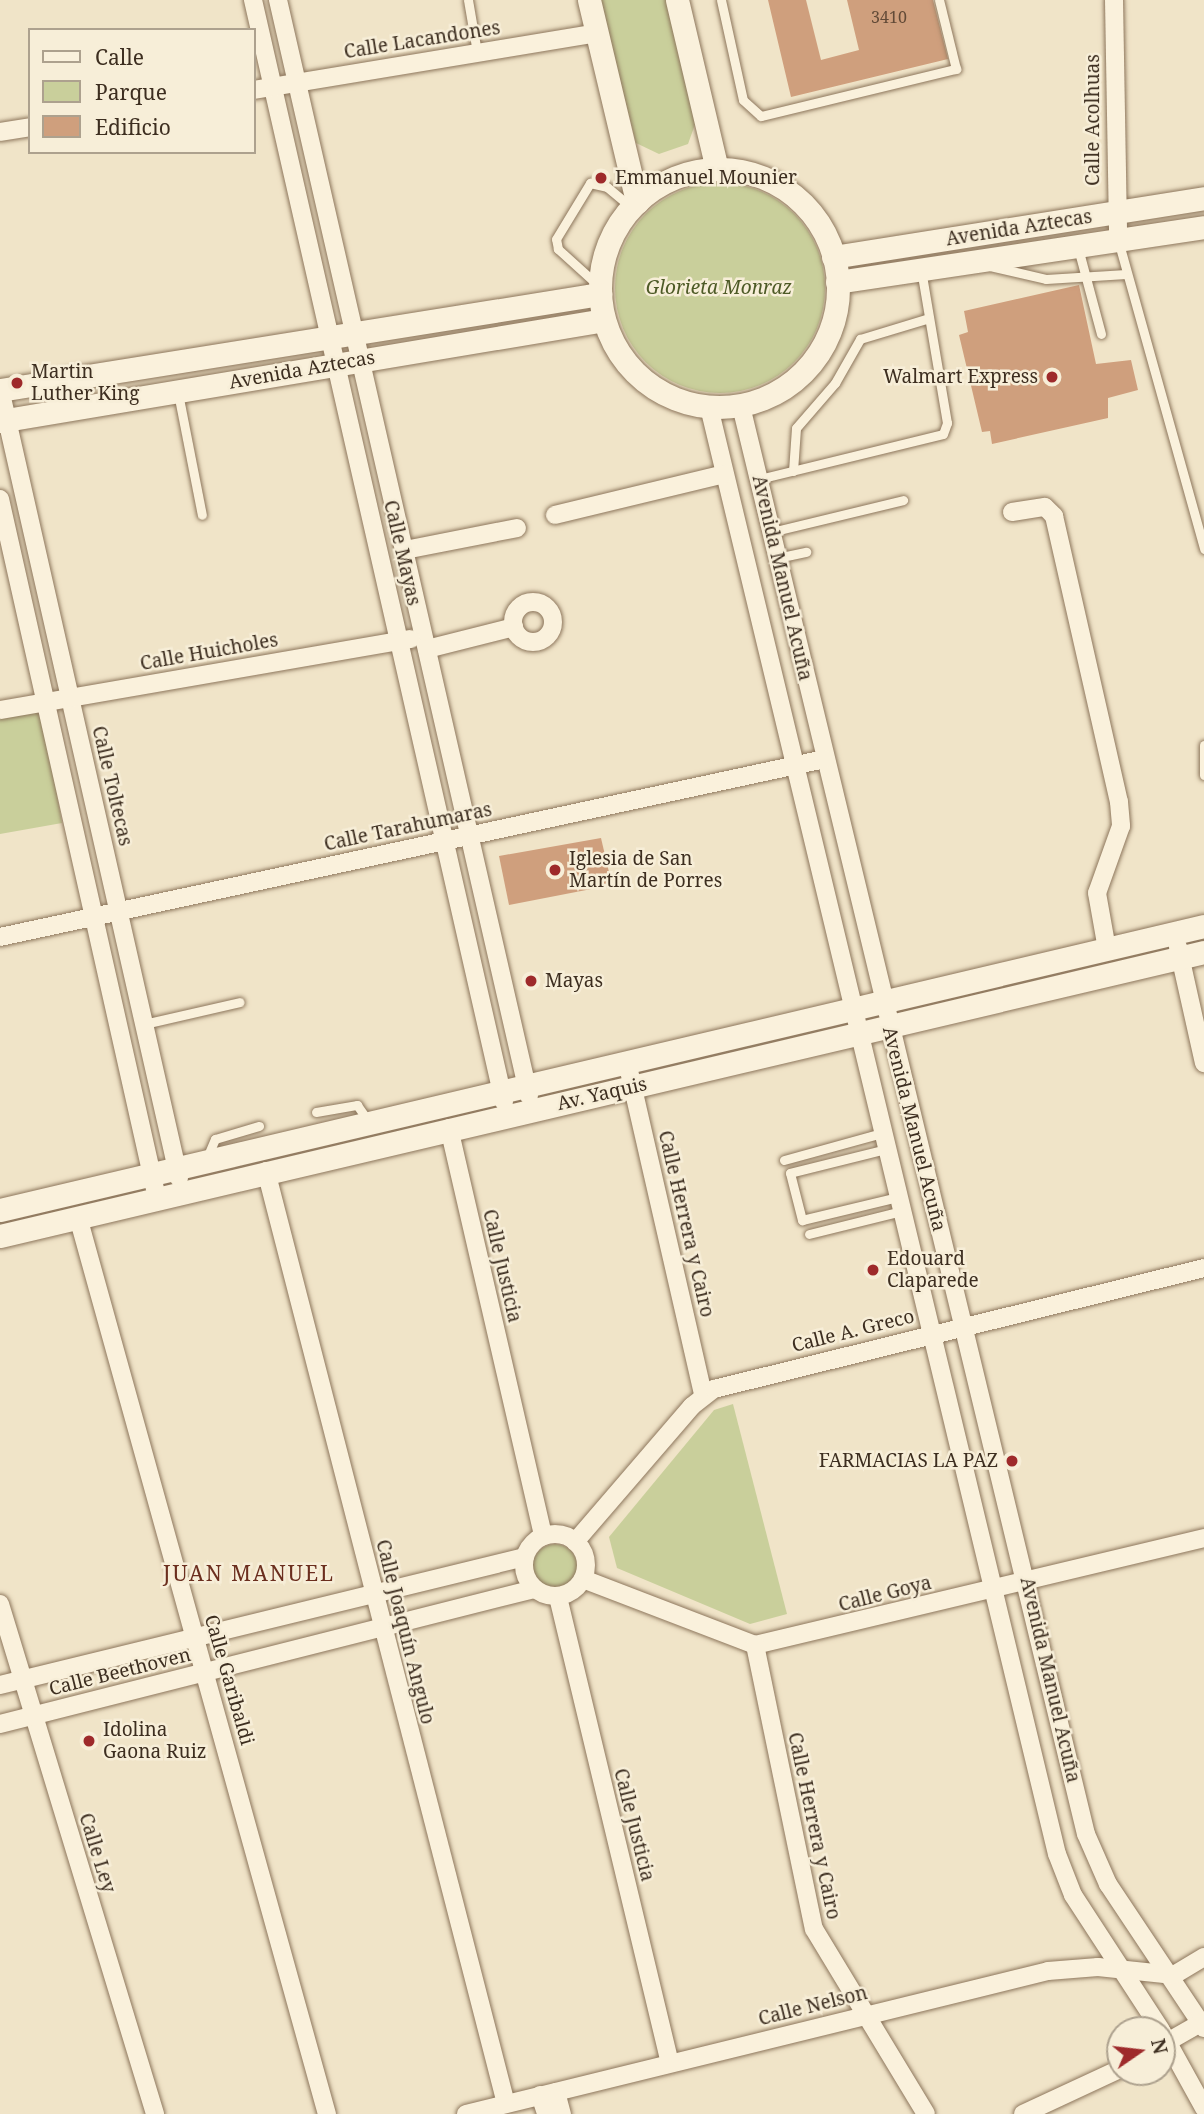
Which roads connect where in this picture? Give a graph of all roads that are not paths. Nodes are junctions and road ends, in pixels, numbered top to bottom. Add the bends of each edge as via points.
1 (253, 0) edge
2 (278, 0) edge
3 (468, 0) edge
4 (589, 0) edge
5 (677, 0) edge
6 (721, 0) edge
7 (939, 0) edge
8 (1114, 0) edge
9 (597, 33) junction
10 (477, 52) junction
11 (296, 83) junction
12 (263, 88) edge
13 (28, 127) edge
14 (0, 132) edge
15 (717, 169) junction
16 (1204, 198) edge
17 (634, 204) junction
18 (1115, 212) junction
19 (1204, 227) edge
20 (1118, 240) junction
21 (1078, 246) junction
22 (833, 257) junction
23 (974, 261) junction
24 (921, 269) junction
25 (1126, 274) junction
26 (1086, 277) junction
27 (837, 282) junction
28 (600, 291) junction
29 (929, 318) junction
30 (604, 320) junction
31 (355, 333) junction
32 (1101, 334) dead end
33 (331, 337) junction
34 (362, 360) junction
35 (337, 364) junction
36 (0, 390) edge
37 (178, 391) junction
38 (741, 405) junction
39 (709, 407) junction
40 (4, 421) edge
41 (793, 471) junction
42 (724, 474) junction
43 (758, 480) junction
44 (0, 499) edge
45 (903, 500) dead end
46 (1012, 512) dead end
47 (202, 515) dead end
48 (555, 515) dead end
49 (517, 528) dead end
50 (771, 532) junction
51 (1204, 549) edge
52 (405, 550) junction
53 (806, 552) dead end
54 (777, 558) junction
55 (514, 627) dead end
56 (400, 641) junction
57 (426, 643) junction
58 (71, 696) junction
59 (45, 701) junction
60 (0, 710) edge
61 (1204, 745) edge
62 (825, 759) junction
63 (793, 765) junction
64 (1204, 775) edge
65 (470, 835) junction
66 (445, 841) junction
67 (118, 911) junction
68 (93, 917) junction
69 (1204, 926) edge
70 (1174, 933) junction
71 (0, 937) edge
72 (1108, 949) junction
73 (1204, 952) edge
74 (1180, 958) junction
75 (240, 1002) dead end
76 (882, 1002) junction
77 (851, 1009) junction
78 (144, 1024) junction
79 (888, 1026) junction
80 (857, 1034) junction
81 (627, 1062) junction
82 (1204, 1063) edge
83 (526, 1086) junction
84 (633, 1086) junction
85 (502, 1091) junction
86 (532, 1110) junction
87 (316, 1112) dead end
88 (507, 1116) junction
89 (369, 1123) junction
90 (259, 1126) dead end
91 (449, 1128) junction
92 (884, 1141) junction
93 (784, 1160) dead end
94 (205, 1162) junction
95 (177, 1168) junction
96 (266, 1171) junction
97 (152, 1174) junction
98 (182, 1192) junction
99 (157, 1198) junction
100 (900, 1204) junction
101 (0, 1210) edge
102 (78, 1217) junction
103 (809, 1234) dead end
104 (0, 1236) edge
105 (1204, 1269) edge
106 (963, 1325) junction
107 (933, 1332) junction
108 (703, 1395) junction
109 (543, 1536) junction
110 (1204, 1538) edge
111 (575, 1542) junction
112 (524, 1558) junction
113 (583, 1579) junction
114 (1026, 1580) junction
115 (996, 1587) junction
116 (534, 1589) junction
117 (374, 1594) junction
118 (558, 1597) junction
119 (0, 1604) edge
120 (382, 1627) junction
121 (195, 1637) junction
122 (755, 1645) junction
123 (205, 1672) junction
124 (22, 1679) junction
125 (0, 1685) edge
126 (34, 1716) junction
127 (0, 1724) edge
128 (1204, 1957) edge
129 (1127, 1969) junction
130 (1174, 1975) junction
131 (863, 2016) junction
132 (1152, 2016) edge
133 (1203, 2024) edge
134 (1176, 2033) edge
135 (1176, 2060) edge
136 (670, 2063) junction
137 (1106, 2075) edge
138 (548, 2094) junction
139 (506, 2104) junction
140 (1204, 2108) edge
141 (155, 2114) edge
142 (327, 2114) edge
143 (466, 2114) edge
144 (546, 2114) edge
145 (562, 2114) edge
146 (926, 2114) edge
147 (1023, 2114) edge

1 - 12 street, Calle Mayas
2 - 11 street, Calle Mayas
3 - 10 lane
4 - 9 street
5 - 15 street
6 - 7 lane via 743,100 761,116 956,69
8 - 18 street, Calle Acolhuas
9 - 10 street, Calle Lacandones
9 - 17 street
10 - 11 street, Calle Lacandones
11 - 12 street, Calle Lacandones
11 - 31 street, Calle Mayas
12 - 33 street, Calle Mayas
13 - 14 street
15 - 17 street via 666,181
15 - 22 street via 761,177 799,200
16 - 18 street, Avenida Aztecas
17 - 28 street via 605,254
17 - 28 lane via 607,187 590,183 556,239 558,249
18 - 20 street, Calle Acolhuas
18 - 22 street, Avenida Aztecas
19 - 20 street, Avenida Aztecas
20 - 21 street, Avenida Aztecas
20 - 25 lane
21 - 23 street, Avenida Aztecas
21 - 26 lane
22 - 27 street
23 - 24 street, Avenida Aztecas
23 - 26 lane via 1029,278
24 - 27 street, Avenida Aztecas
24 - 29 lane
25 - 26 lane
25 - 51 lane
26 - 32 lane
27 - 38 street via 832,324 812,362 781,390
28 - 30 street
28 - 31 street, Avenida Aztecas
29 - 41 lane via 860,339 835,383 796,428
29 - 41 lane via 947,423 943,434
30 - 34 street, Avenida Aztecas
30 - 39 street via 635,373 669,396
31 - 33 street, Avenida Aztecas
31 - 34 street, Calle Mayas
33 - 35 street, Calle Mayas
33 - 36 street, Avenida Aztecas
34 - 35 street, Avenida Aztecas
34 - 52 street, Calle Mayas
35 - 37 street, Avenida Aztecas
35 - 56 street, Calle Mayas
36 - 40 street, Calle Toltecas
37 - 40 street, Avenida Aztecas
37 - 47 lane
38 - 39 street
38 - 43 street, Avenida Manuel Acuña
39 - 42 street, Avenida Manuel Acuña
40 - 58 street, Calle Toltecas
41 - 43 lane
42 - 48 street
42 - 63 street, Avenida Manuel Acuña
43 - 50 street, Avenida Manuel Acuña
44 - 59 street
45 - 50 lane
46 - 72 street via 1045,507 1054,516 1119,802 1121,827 1097,892
49 - 52 street
50 - 54 street, Avenida Manuel Acuña
52 - 57 street, Calle Mayas
53 - 54 lane
54 - 62 street, Avenida Manuel Acuña
55 - 57 street, Calle Huicholes
56 - 57 street, Calle Huicholes
56 - 58 street, Calle Huicholes
56 - 66 street, Calle Mayas
57 - 65 street, Calle Mayas
58 - 59 street, Calle Huicholes
58 - 67 street, Calle Toltecas
59 - 60 street, Calle Huicholes
59 - 68 street
61 - 64 lane
62 - 63 street, Calle Tarahumaras
62 - 76 street, Avenida Manuel Acuña
63 - 65 street, Calle Tarahumaras
63 - 77 street, Avenida Manuel Acuña
65 - 66 street, Calle Tarahumaras
65 - 83 street, Calle Mayas
66 - 67 street, Calle Tarahumaras
66 - 85 street, Calle Mayas
67 - 68 street, Calle Tarahumaras
67 - 78 street, Calle Toltecas
68 - 71 street, Calle Tarahumaras
68 - 97 street
69 - 70 street
70 - 72 street
70 - 74 street
72 - 76 street
73 - 74 street, Av. Yaquis
74 - 79 street, Av. Yaquis
74 - 82 street
75 - 78 lane
76 - 77 street
76 - 79 street, Avenida Manuel Acuña
77 - 80 street, Avenida Manuel Acuña
77 - 81 street
78 - 95 street, Calle Toltecas
79 - 80 street, Av. Yaquis
79 - 106 street, Avenida Manuel Acuña
80 - 84 street, Av. Yaquis
80 - 92 street, Avenida Manuel Acuña
81 - 83 street
81 - 84 street, Calle Herrera y Cairo
83 - 85 street
83 - 86 street, Calle Mayas
84 - 86 street, Av. Yaquis
84 - 108 street, Calle Herrera y Cairo
85 - 88 street, Calle Mayas
85 - 89 street
86 - 88 street, Av. Yaquis
87 - 89 lane via 358,1105
88 - 91 street, Av. Yaquis
89 - 94 street
90 - 94 lane via 215,1139
91 - 96 street, Av. Yaquis
91 - 109 street, Calle Justicia
92 - 93 lane
92 - 100 street, Avenida Manuel Acuña
92 - 100 lane via 790,1172 802,1220
94 - 95 street
95 - 97 street
95 - 98 street, Calle Toltecas
96 - 98 street, Av. Yaquis
96 - 117 street, Calle Joaquín Angulo
97 - 99 street
97 - 101 street
98 - 99 street, Av. Yaquis
99 - 102 street, Av. Yaquis
100 - 103 lane
100 - 107 street, Avenida Manuel Acuña
102 - 104 street, Av. Yaquis
102 - 121 street, Calle Garibaldi
105 - 106 street, Calle A. Greco
106 - 107 street, Calle A. Greco
106 - 114 street, Avenida Manuel Acuña
107 - 108 street, Calle A. Greco
107 - 115 street, Avenida Manuel Acuña
108 - 111 street
109 - 111 street
109 - 112 street
110 - 114 street, Calle Goya
111 - 113 street via 586,1560
112 - 116 street
112 - 117 street, Calle Beethoven
113 - 118 street
113 - 122 street
114 - 115 street, Calle Goya
114 - 130 street, Avenida Manuel Acuña via 1095,1860
115 - 122 street, Calle Goya
115 - 129 street, Avenida Manuel Acuña via 1064,1876
116 - 118 street
116 - 120 street, Calle Beethoven
117 - 120 street, Calle Joaquín Angulo
117 - 121 street, Calle Beethoven
118 - 136 street, Calle Justicia
119 - 124 street, Calle Ley
120 - 123 street, Calle Beethoven
120 - 139 street, Calle Joaquín Angulo
121 - 123 street, Calle Garibaldi
121 - 124 street, Calle Beethoven
122 - 131 street, Calle Herrera y Cairo via 814,1929
123 - 126 street, Calle Beethoven
123 - 142 street, Calle Garibaldi
124 - 125 street, Calle Beethoven
124 - 126 street, Calle Ley
126 - 127 street, Calle Beethoven
126 - 141 street, Calle Ley
128 - 130 street
129 - 130 street, Calle Nelson
129 - 131 street, Calle Nelson via 1048,1971
129 - 132 street, Avenida Manuel Acuña
130 - 133 street, Avenida Manuel Acuña
131 - 136 street, Calle Nelson
131 - 146 street, Calle Herrera y Cairo
133 - 134 street
135 - 140 street, Avenida Manuel Acuña
136 - 138 street, Calle Nelson
137 - 147 street
138 - 139 street, Calle Nelson
138 - 144 street
138 - 145 street
139 - 143 street, Calle Nelson

